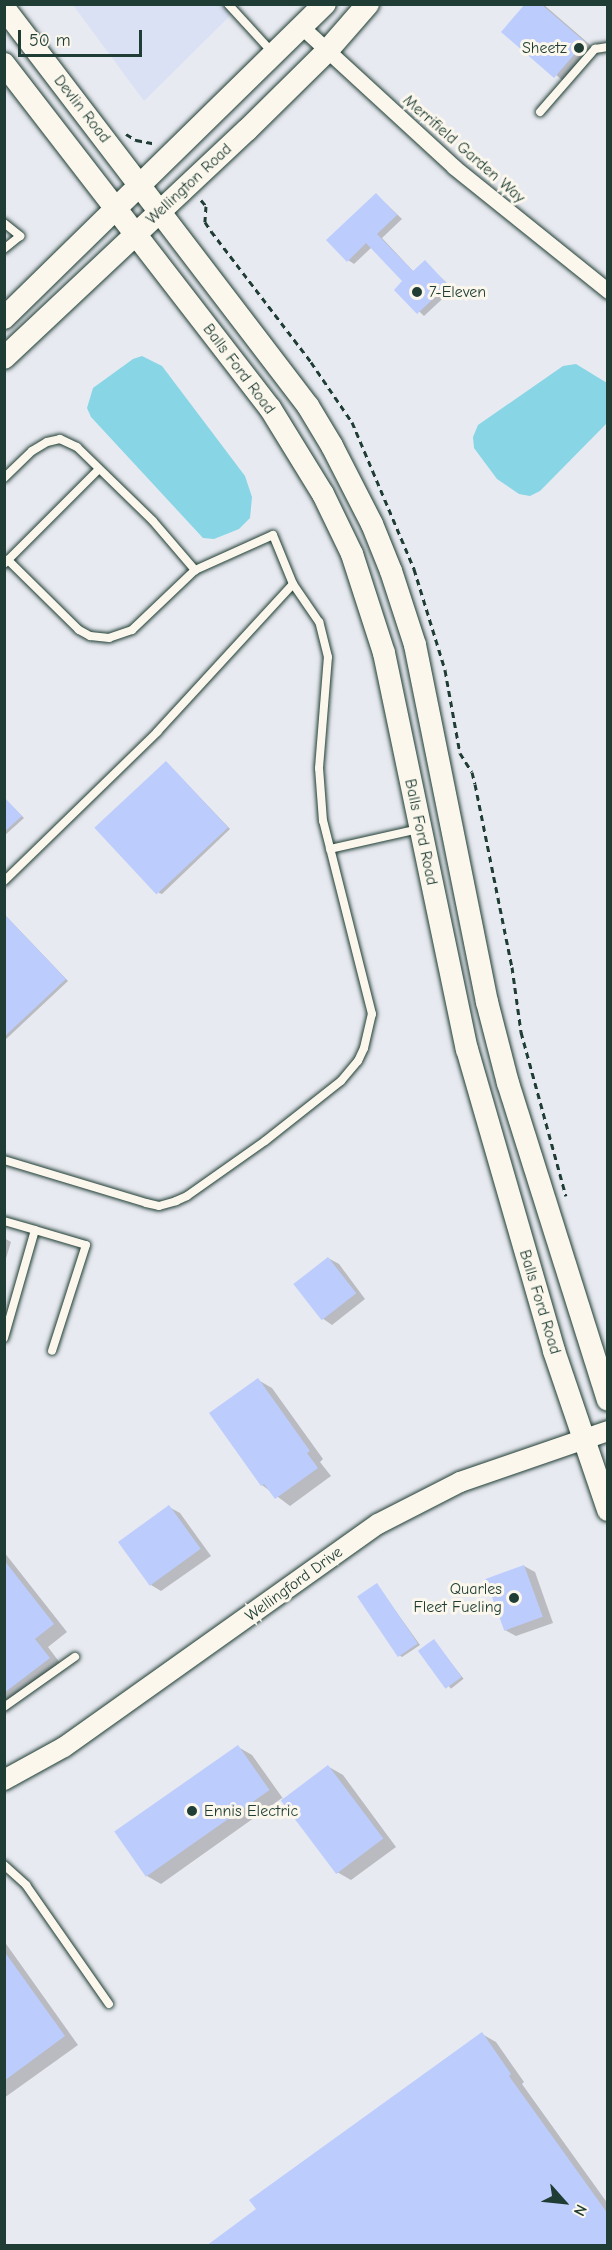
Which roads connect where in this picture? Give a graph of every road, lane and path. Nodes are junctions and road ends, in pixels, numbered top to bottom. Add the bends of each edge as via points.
1 (228, 4) edge
2 (325, 4) edge
3 (368, 4) edge
4 (4, 8) edge
5 (303, 28) junction
6 (608, 46) edge
7 (327, 51) junction
8 (275, 56) junction
9 (4, 64) edge
10 (540, 112) dead end
11 (122, 130) dead end
12 (163, 152) dead end
13 (142, 186) junction
14 (117, 210) junction
15 (159, 210) junction
16 (4, 223) edge
17 (135, 234) junction
18 (4, 249) edge
19 (608, 291) edge
20 (4, 318) edge
21 (4, 358) edge
22 (99, 469) junction
23 (4, 478) edge
24 (6, 562) edge
25 (195, 570) junction
26 (293, 584) junction
27 (475, 784) dead end
28 (421, 829) junction
29 (330, 849) junction
30 (463, 879) junction
31 (4, 881) edge
32 (4, 1160) edge
33 (567, 1199) dead end
34 (4, 1221) edge
35 (35, 1230) junction
36 (4, 1338) edge
37 (52, 1351) dead end
38 (608, 1400) edge
39 (608, 1431) edge
40 (583, 1440) junction
41 (608, 1510) edge
42 (75, 1657) dead end
43 (4, 1707) edge
44 (4, 1780) edge
45 (4, 1865) edge
46 (109, 2004) dead end

1 - 8 lane
2 - 5 main road, Wellington Road
3 - 7 main road, Wellington Road
4 - 13 main road, Devlin Road
5 - 7 street, Merrifield Garden Way
5 - 8 main road, Wellington Road
6 - 10 lane via 595,49
7 - 15 main road, Wellington Road
7 - 19 street, Merrifield Garden Way via 454,167
8 - 13 main road, Wellington Road
9 - 14 main road, Devlin Road
11 - 12 path via 136,140 157,144
13 - 14 main road, Wellington Road
13 - 15 main road, Devlin Road
14 - 17 main road, Balls Ford Road
14 - 20 main road, Wellington Road
15 - 17 main road, Wellington Road
15 - 30 main road, Balls Ford Road via 308,406 372,524 415,645
16 - 18 lane via 20,236
17 - 21 main road, Wellington Road
17 - 28 main road, Balls Ford Road via 270,408 340,529 375,619
22 - 23 lane via 77,447 60,440 32,451
22 - 24 lane
22 - 25 lane via 153,521
24 - 25 lane via 79,630 109,638 132,630
25 - 26 lane via 273,535
26 - 29 lane via 319,622 328,657 319,768 323,821
26 - 31 lane via 157,732
27 - 33 path via 512,967 519,1026
28 - 29 lane
28 - 30 main road via 441,841
28 - 40 main road, Balls Ford Road via 467,1049
29 - 32 lane via 372,1014 358,1061 341,1081 187,1196 159,1206
30 - 38 main road, Balls Ford Road via 508,1083
34 - 35 lane
35 - 36 lane
35 - 37 lane via 86,1245
39 - 40 street, Wellingford Drive
40 - 41 main road, Balls Ford Road
40 - 44 street, Wellingford Drive via 460,1482 378,1524 64,1747
42 - 43 lane
45 - 46 lane via 26,1885

